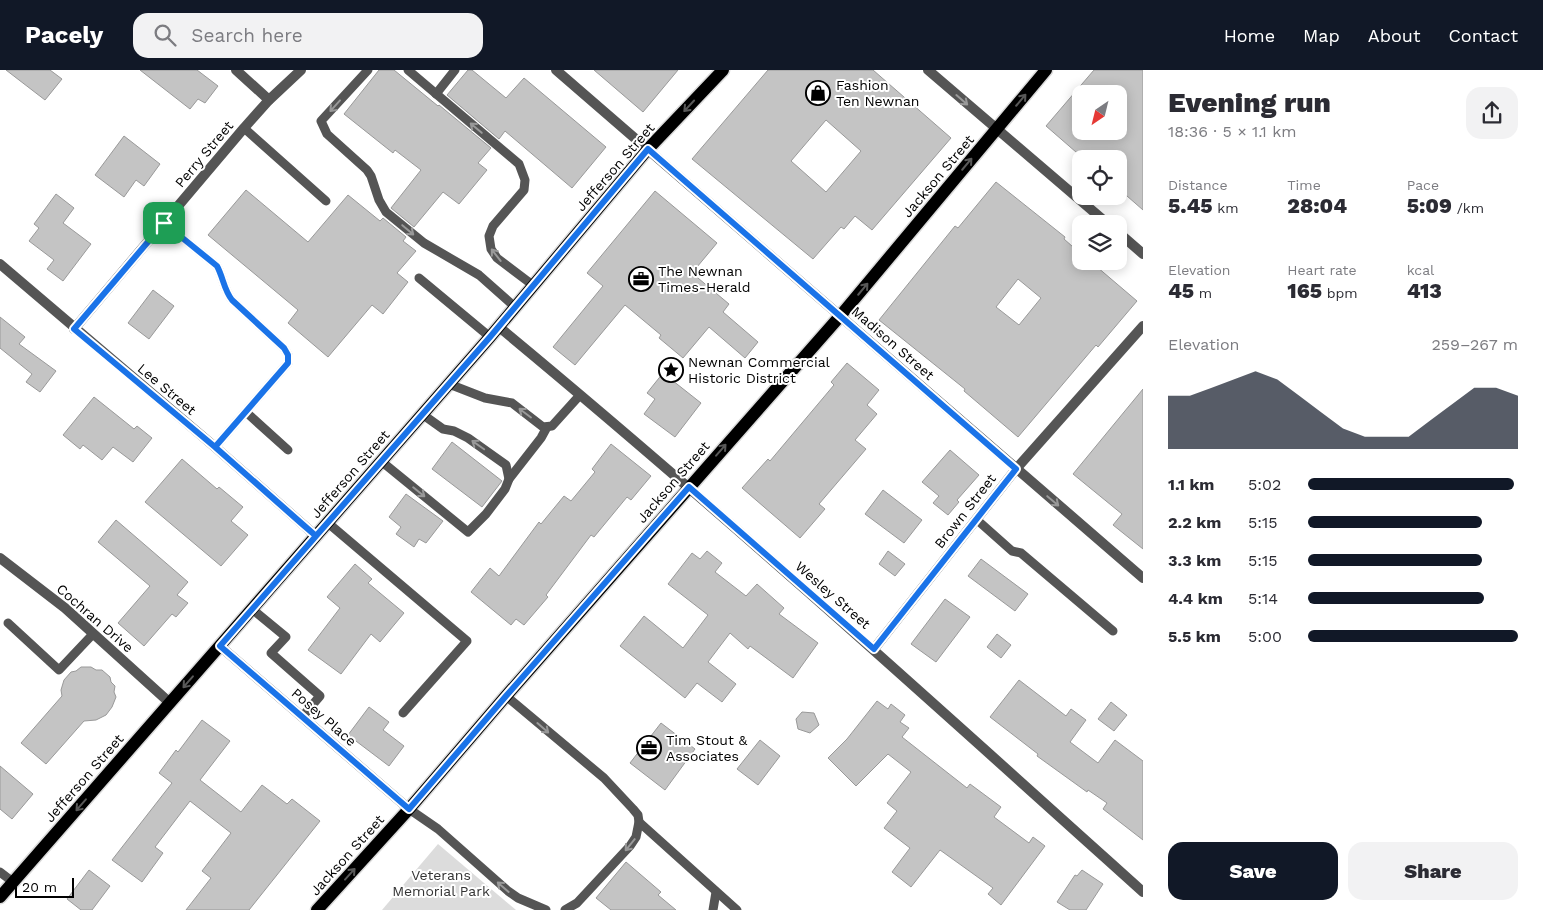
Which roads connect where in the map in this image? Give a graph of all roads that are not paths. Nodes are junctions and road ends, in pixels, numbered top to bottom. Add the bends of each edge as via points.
1 (236, 70) edge
2 (301, 70) edge
3 (368, 70) edge
4 (408, 70) edge
5 (455, 70) edge
6 (556, 70) edge
7 (723, 70) edge
8 (928, 70) edge
9 (1046, 70) edge
10 (436, 94) junction
11 (269, 100) junction
12 (244, 128) junction
13 (996, 130) junction
14 (648, 149) junction
15 (326, 201) dead end
16 (1097, 215) edge
17 (164, 223) junction
18 (1127, 240) edge
19 (1143, 254) edge
20 (0, 264) edge
21 (419, 278) dead end
22 (534, 286) junction
23 (516, 307) junction
24 (840, 315) junction
25 (1143, 326) edge
26 (499, 327) junction
27 (74, 329) junction
28 (490, 337) junction
29 (449, 384) junction
30 (580, 395) junction
31 (247, 412) junction
32 (422, 414) junction
33 (547, 427) junction
34 (215, 447) junction
35 (288, 450) dead end
36 (381, 462) junction
37 (1016, 469) junction
38 (509, 479) junction
39 (689, 487) junction
40 (976, 519) junction
41 (328, 523) junction
42 (316, 536) junction
43 (0, 558) edge
44 (1143, 578) edge
45 (252, 609) junction
46 (8, 623) dead end
47 (1113, 631) dead end
48 (93, 634) junction
49 (220, 646) junction
50 (874, 649) junction
51 (506, 696) junction
52 (170, 703) junction
53 (403, 713) dead end
54 (302, 717) junction
55 (409, 809) junction
56 (639, 822) junction
57 (0, 872) edge
58 (13, 882) junction
59 (716, 892) junction
60 (1143, 892) edge
61 (0, 897) edge
62 (317, 910) edge
63 (546, 910) edge
64 (565, 910) edge
65 (713, 910) edge
66 (737, 910) edge

1 - 11 street
2 - 11 street, Perry Street
3 -> 23 lane via 322,121 327,134 371,176 386,212 424,243 479,275
4 - 10 lane
5 - 10 lane
6 - 14 street, Madison Street
7 -> 14 main road, Jefferson Street
8 -> 13 street
13 -> 9 main road, Jackson Street
22 -> 10 lane via 497,258 491,249 489,236 493,226 524,190 525,180 519,164
11 - 12 street, Perry Street
12 - 15 lane
12 - 17 street, Perry Street
13 - 16 street
24 -> 13 main road, Jackson Street
14 - 22 main road, Jefferson Street
14 - 24 street, Madison Street
17 - 27 street, Perry Street
17 - 31 lane via 217,266 227,294 288,355 288,363
18 - 19 street
20 - 27 street, Lee Street
21 - 28 lane
22 - 23 main road, Jefferson Street
23 - 26 main road, Jefferson Street
24 - 37 street, Madison Street
39 -> 24 main road, Jackson Street
25 - 37 street, Brown Street
26 - 28 main road, Jefferson Street
26 - 30 street, Wesley Street
27 - 34 street, Lee Street
28 - 29 main road, Jefferson Street
29 - 32 main road, Jefferson Street
33 -> 29 lane via 512,403 485,398
30 - 33 lane via 552,426
30 - 39 street, Wesley Street
31 - 34 lane
31 - 35 lane
32 - 36 main road, Jefferson Street
38 -> 32 lane via 506,465 468,438 443,429
33 - 38 lane
34 - 42 street, Lee Street
36 -> 38 lane via 468,532 496,502
36 - 41 main road, Jefferson Street
37 - 40 street, Brown Street
37 -> 44 street, Madison Street
39 - 50 street, Wesley Street
39 - 51 main road, Jackson Street
40 - 47 lane
40 - 50 street, Brown Street
41 - 42 main road, Jefferson Street
41 - 53 lane via 467,641
42 - 45 main road, Jefferson Street
43 - 48 street, Cochran Drive
45 - 49 main road, Jefferson Street
45 - 54 lane via 286,637 271,653 320,696
46 - 48 lane via 59,670
48 - 52 street, Cochran Drive
49 -> 52 main road, Jefferson Street
49 - 54 street, Posey Place
50 - 60 street, Wesley Street
51 - 55 main road, Jackson Street
51 -> 56 lane via 604,778 638,815
52 -> 58 main road, Jefferson Street
54 - 55 street, Posey Place
62 -> 55 main road, Jackson Street
63 -> 55 lane via 508,891 438,829
56 - 59 lane
56 -> 64 lane via 630,846 577,903
57 - 58 lane
58 - 61 main road, Jefferson Street
59 - 65 lane
59 - 66 lane

